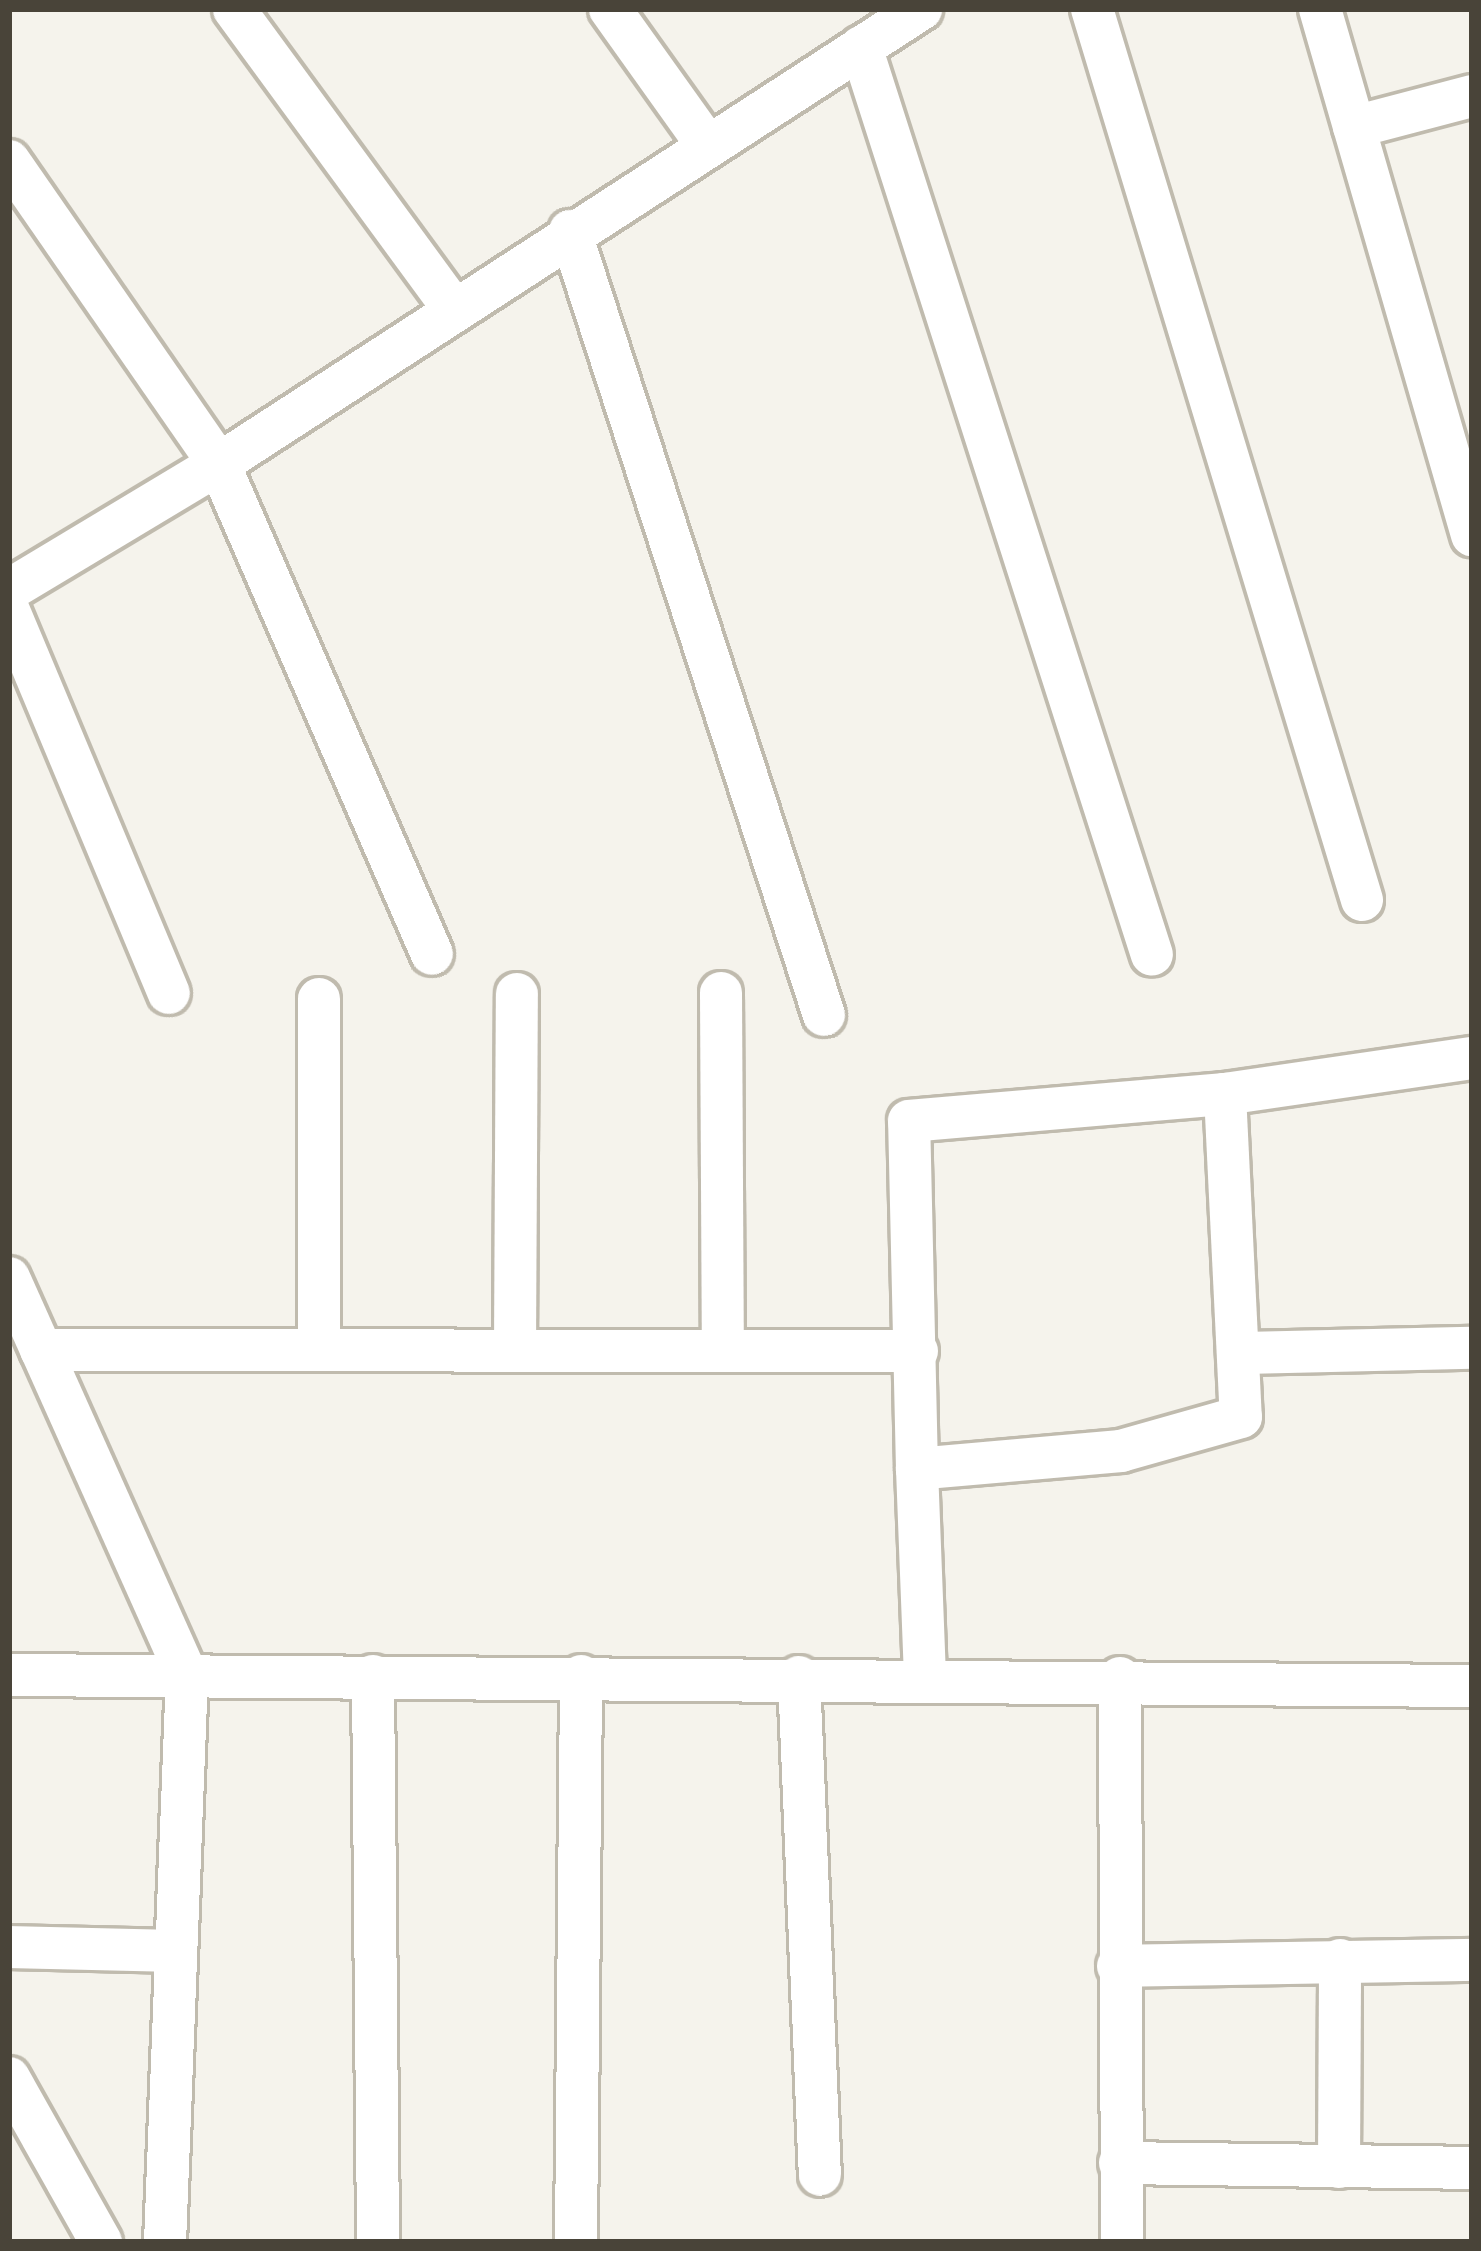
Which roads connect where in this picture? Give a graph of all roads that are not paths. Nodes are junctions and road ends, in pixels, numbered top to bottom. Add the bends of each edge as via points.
1 (234, 9) edge
2 (610, 9) edge
3 (1092, 9) edge
4 (1320, 9) edge
5 (910, 12) edge
6 (861, 47) junction
7 (1472, 95) edge
8 (1354, 127) junction
9 (707, 145) junction
10 (9, 161) edge
11 (570, 231) junction
12 (452, 308) junction
13 (218, 464) junction
14 (1472, 535) edge
15 (9, 590) edge
16 (9, 611) edge
17 (1362, 900) dead end
18 (432, 954) dead end
19 (1152, 955) dead end
20 (169, 992) dead end
21 (721, 993) dead end
22 (517, 994) dead end
23 (319, 999) dead end
24 (824, 1015) dead end
25 (1472, 1058) edge
26 (1226, 1094) junction
27 (9, 1278) edge
28 (723, 1348) junction
29 (1472, 1348) edge
30 (319, 1349) junction
31 (515, 1349) junction
32 (41, 1350) junction
33 (917, 1352) junction
34 (1244, 1353) junction
35 (917, 1468) junction
36 (9, 1675) edge
37 (187, 1676) junction
38 (373, 1676) junction
39 (581, 1676) junction
40 (799, 1677) junction
41 (925, 1678) junction
42 (1120, 1678) junction
43 (1472, 1686) edge
44 (9, 1947) edge
45 (176, 1951) junction
46 (1340, 1960) junction
47 (1472, 1960) edge
48 (1118, 1966) junction
49 (9, 2078) edge
50 (1120, 2163) junction
51 (1339, 2167) junction
52 (1472, 2168) edge
53 (820, 2175) dead end
54 (101, 2242) edge
55 (165, 2242) edge
56 (378, 2242) edge
57 (576, 2242) edge
58 (1122, 2242) edge

1 - 12 street
2 - 9 street
3 - 17 street
4 - 8 street
5 - 6 street
6 - 9 street
6 - 19 street
7 - 8 street
8 - 14 street
9 - 11 street
10 - 13 street
11 - 12 street
11 - 24 street
12 - 13 street
13 - 15 street
13 - 18 street
16 - 20 street
21 - 28 street
22 - 31 street
23 - 30 street
25 - 26 street
26 - 33 street via 910,1121
26 - 34 street
27 - 32 street
28 - 31 street
28 - 33 street
29 - 34 street
30 - 31 street
30 - 32 street
32 - 37 street
33 - 35 street
34 - 35 street via 1241,1417 1121,1451
35 - 41 street
36 - 37 street
37 - 38 street
37 - 45 street
38 - 39 street
38 - 56 street
39 - 40 street
39 - 57 street
40 - 41 street
40 - 53 street
41 - 42 street
42 - 43 street
42 - 48 street
44 - 45 street
45 - 55 street
46 - 47 street
46 - 48 street
46 - 51 street
48 - 50 street
49 - 54 street
50 - 51 street
50 - 58 street
51 - 52 street

